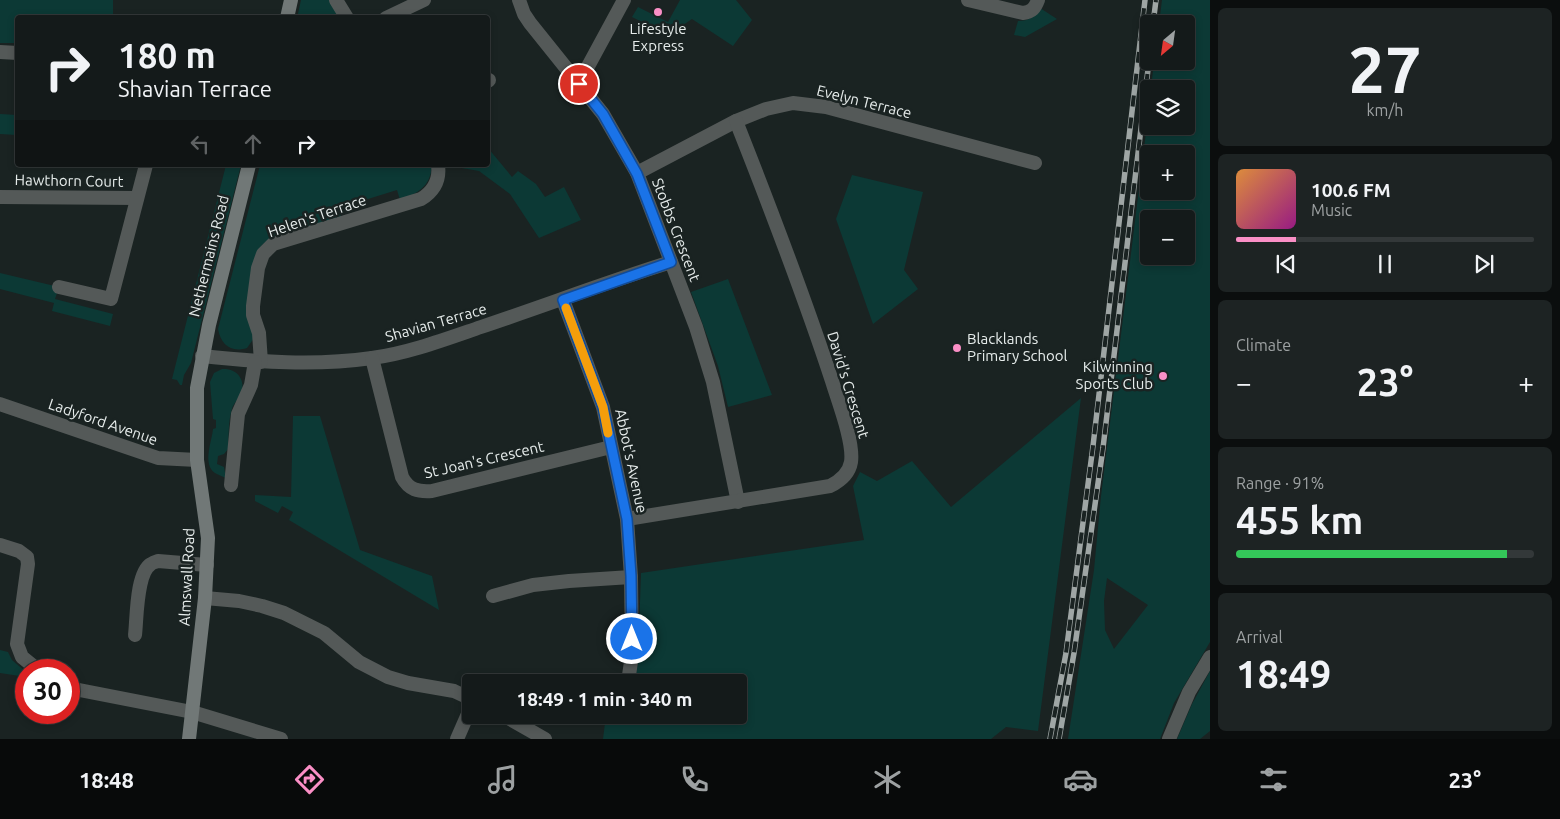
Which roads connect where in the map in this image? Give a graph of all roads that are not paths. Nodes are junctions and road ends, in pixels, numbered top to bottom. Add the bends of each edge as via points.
1 (291, 0) edge
2 (336, 0) edge
3 (424, 0) edge
4 (518, 0) edge
5 (624, 0) edge
6 (968, 0) edge
7 (1036, 5) edge
8 (288, 15) edge
9 (345, 15) edge
10 (392, 15) edge
11 (0, 52) edge
12 (15, 53) edge
13 (579, 84) junction
14 (736, 122) junction
15 (1035, 163) dead end
16 (145, 167) edge
17 (249, 167) edge
18 (438, 167) edge
19 (637, 174) junction
20 (0, 197) edge
21 (137, 198) junction
22 (671, 262) junction
23 (59, 287) dead end
24 (563, 300) junction
25 (202, 356) junction
26 (372, 358) junction
27 (258, 362) junction
28 (0, 404) edge
29 (611, 446) junction
30 (197, 460) junction
31 (231, 485) dead end
32 (738, 502) junction
33 (627, 519) junction
34 (0, 544) edge
35 (207, 565) junction
36 (631, 576) junction
37 (493, 596) dead end
38 (205, 598) junction
39 (135, 635) dead end
40 (1210, 657) edge
41 (24, 659) edge
42 (629, 674) edge
43 (80, 690) edge
44 (462, 695) edge
45 (192, 712) junction
46 (464, 724) edge
47 (519, 724) edge
48 (189, 739) edge
49 (281, 739) edge
50 (457, 739) edge
51 (545, 739) edge
52 (1169, 739) edge

1 - 8 main road
2 - 9 street
3 - 10 street
4 - 13 street, Stobbs Crescent via 530,24
5 - 13 street
6 - 7 street via 1018,13 1029,13
11 - 12 street
13 - 19 street, Stobbs Crescent via 603,114
14 - 15 street, Evelyn Terrace via 780,105 793,103 826,107
14 - 19 street, Evelyn Terrace
14 - 32 street, David's Crescent via 814,326 840,406 852,456 847,472 839,482 830,486
16 - 21 street, Hawthorn Court
17 - 25 main road, Nethermains Road
18 - 27 street, Helen's Terrace via 436,184 421,199 272,244 268,248 258,268 253,306 259,333
19 - 22 street, Stobbs Crescent
20 - 21 street, Hawthorn Court
21 - 23 street, Hawthorn Court via 111,299
22 - 24 street, Shavian Terrace
22 - 32 street, Stobbs Crescent via 713,382
24 - 26 street, Shavian Terrace via 420,347
24 - 29 street, Abbot's Avenue via 603,407
25 - 27 street, Shavian Terrace
25 - 30 main road, Almswall Road via 196,396
26 - 27 street, Shavian Terrace
26 - 29 street, St Joan's Crescent via 402,478 411,488 432,491
27 - 31 street, Helen's Terrace via 238,414
28 - 30 street, Ladyford Avenue via 158,458
29 - 33 street, Abbot's Avenue
30 - 35 main road, Almswall Road via 208,538
32 - 33 street, David's Crescent
33 - 36 street, Abbot's Avenue
34 - 41 street via 27,557 17,644
35 - 38 main road, Almswall Road
35 - 39 street via 158,561 151,564 140,583
36 - 37 street via 534,585
36 - 42 street, Abbot's Avenue
38 - 44 street via 239,601 284,613 324,633 359,662 388,677
38 - 45 main road, Almswall Road
40 - 52 street via 1189,692
43 - 45 street
45 - 48 main road, Almswall Road
45 - 49 street
46 - 50 street
47 - 51 street

